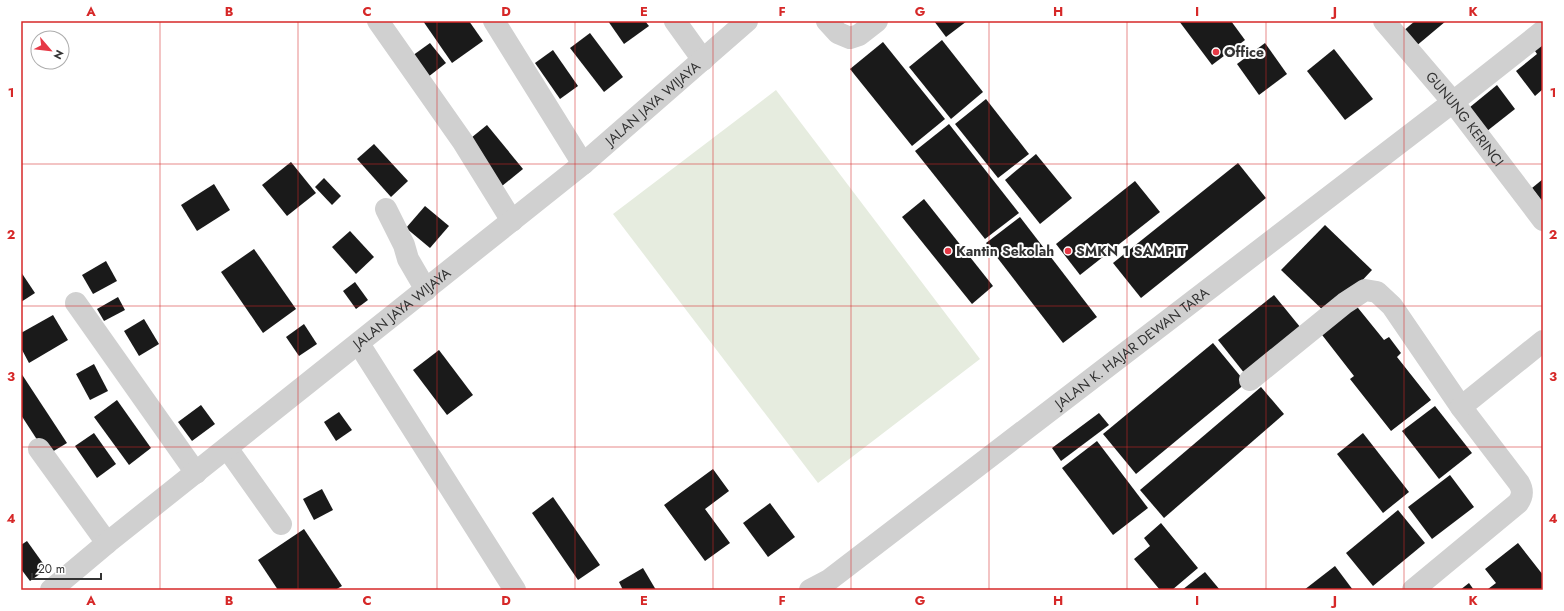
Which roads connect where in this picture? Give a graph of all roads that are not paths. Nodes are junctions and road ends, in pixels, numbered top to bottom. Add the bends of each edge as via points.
1 (378, 21) edge
2 (494, 21) edge
3 (675, 21) edge
4 (747, 21) edge
5 (827, 21) edge
6 (877, 21) edge
7 (1384, 21) edge
8 (1543, 31) edge
9 (703, 60) junction
10 (1453, 102) junction
11 (583, 164) junction
12 (386, 209) dead end
13 (1543, 220) edge
14 (512, 221) junction
15 (426, 290) junction
16 (76, 303) dead end
17 (1543, 341) edge
18 (359, 344) junction
19 (1250, 380) dead end
20 (1461, 407) junction
21 (227, 448) junction
22 (39, 449) dead end
23 (196, 473) junction
24 (281, 524) dead end
25 (107, 543) junction
26 (833, 585) edge
27 (52, 590) edge
28 (515, 590) edge
29 (810, 590) edge
30 (1413, 590) edge

1 - 14 street via 463,142
2 - 11 street
3 - 9 street
4 - 9 street, JALAN JAYA WIJAYA
5 - 6 street via 838,33 850,38 859,35
7 - 10 street, GUNUNG KERINCI
8 - 10 street, JALAN K. HAJAR DEWAN TARA
9 - 11 street, JALAN JAYA WIJAYA
10 - 13 street, GUNUNG KERINCI
10 - 26 street, JALAN K. HAJAR DEWAN TARA
11 - 14 street, JALAN JAYA WIJAYA
12 - 15 street via 408,259
14 - 15 street, JALAN JAYA WIJAYA
15 - 18 street, JALAN JAYA WIJAYA
16 - 23 street
17 - 20 street
18 - 21 street, JALAN JAYA WIJAYA
18 - 28 street
19 - 20 street via 1345,303 1365,290 1377,292 1392,306
20 - 30 street via 1519,483 1522,489 1521,500
21 - 23 street, JALAN JAYA WIJAYA
21 - 24 street
22 - 25 street
23 - 25 street, JALAN JAYA WIJAYA
25 - 27 street, JALAN JAYA WIJAYA
26 - 29 street, JALAN K. HAJAR DEWAN TARA

